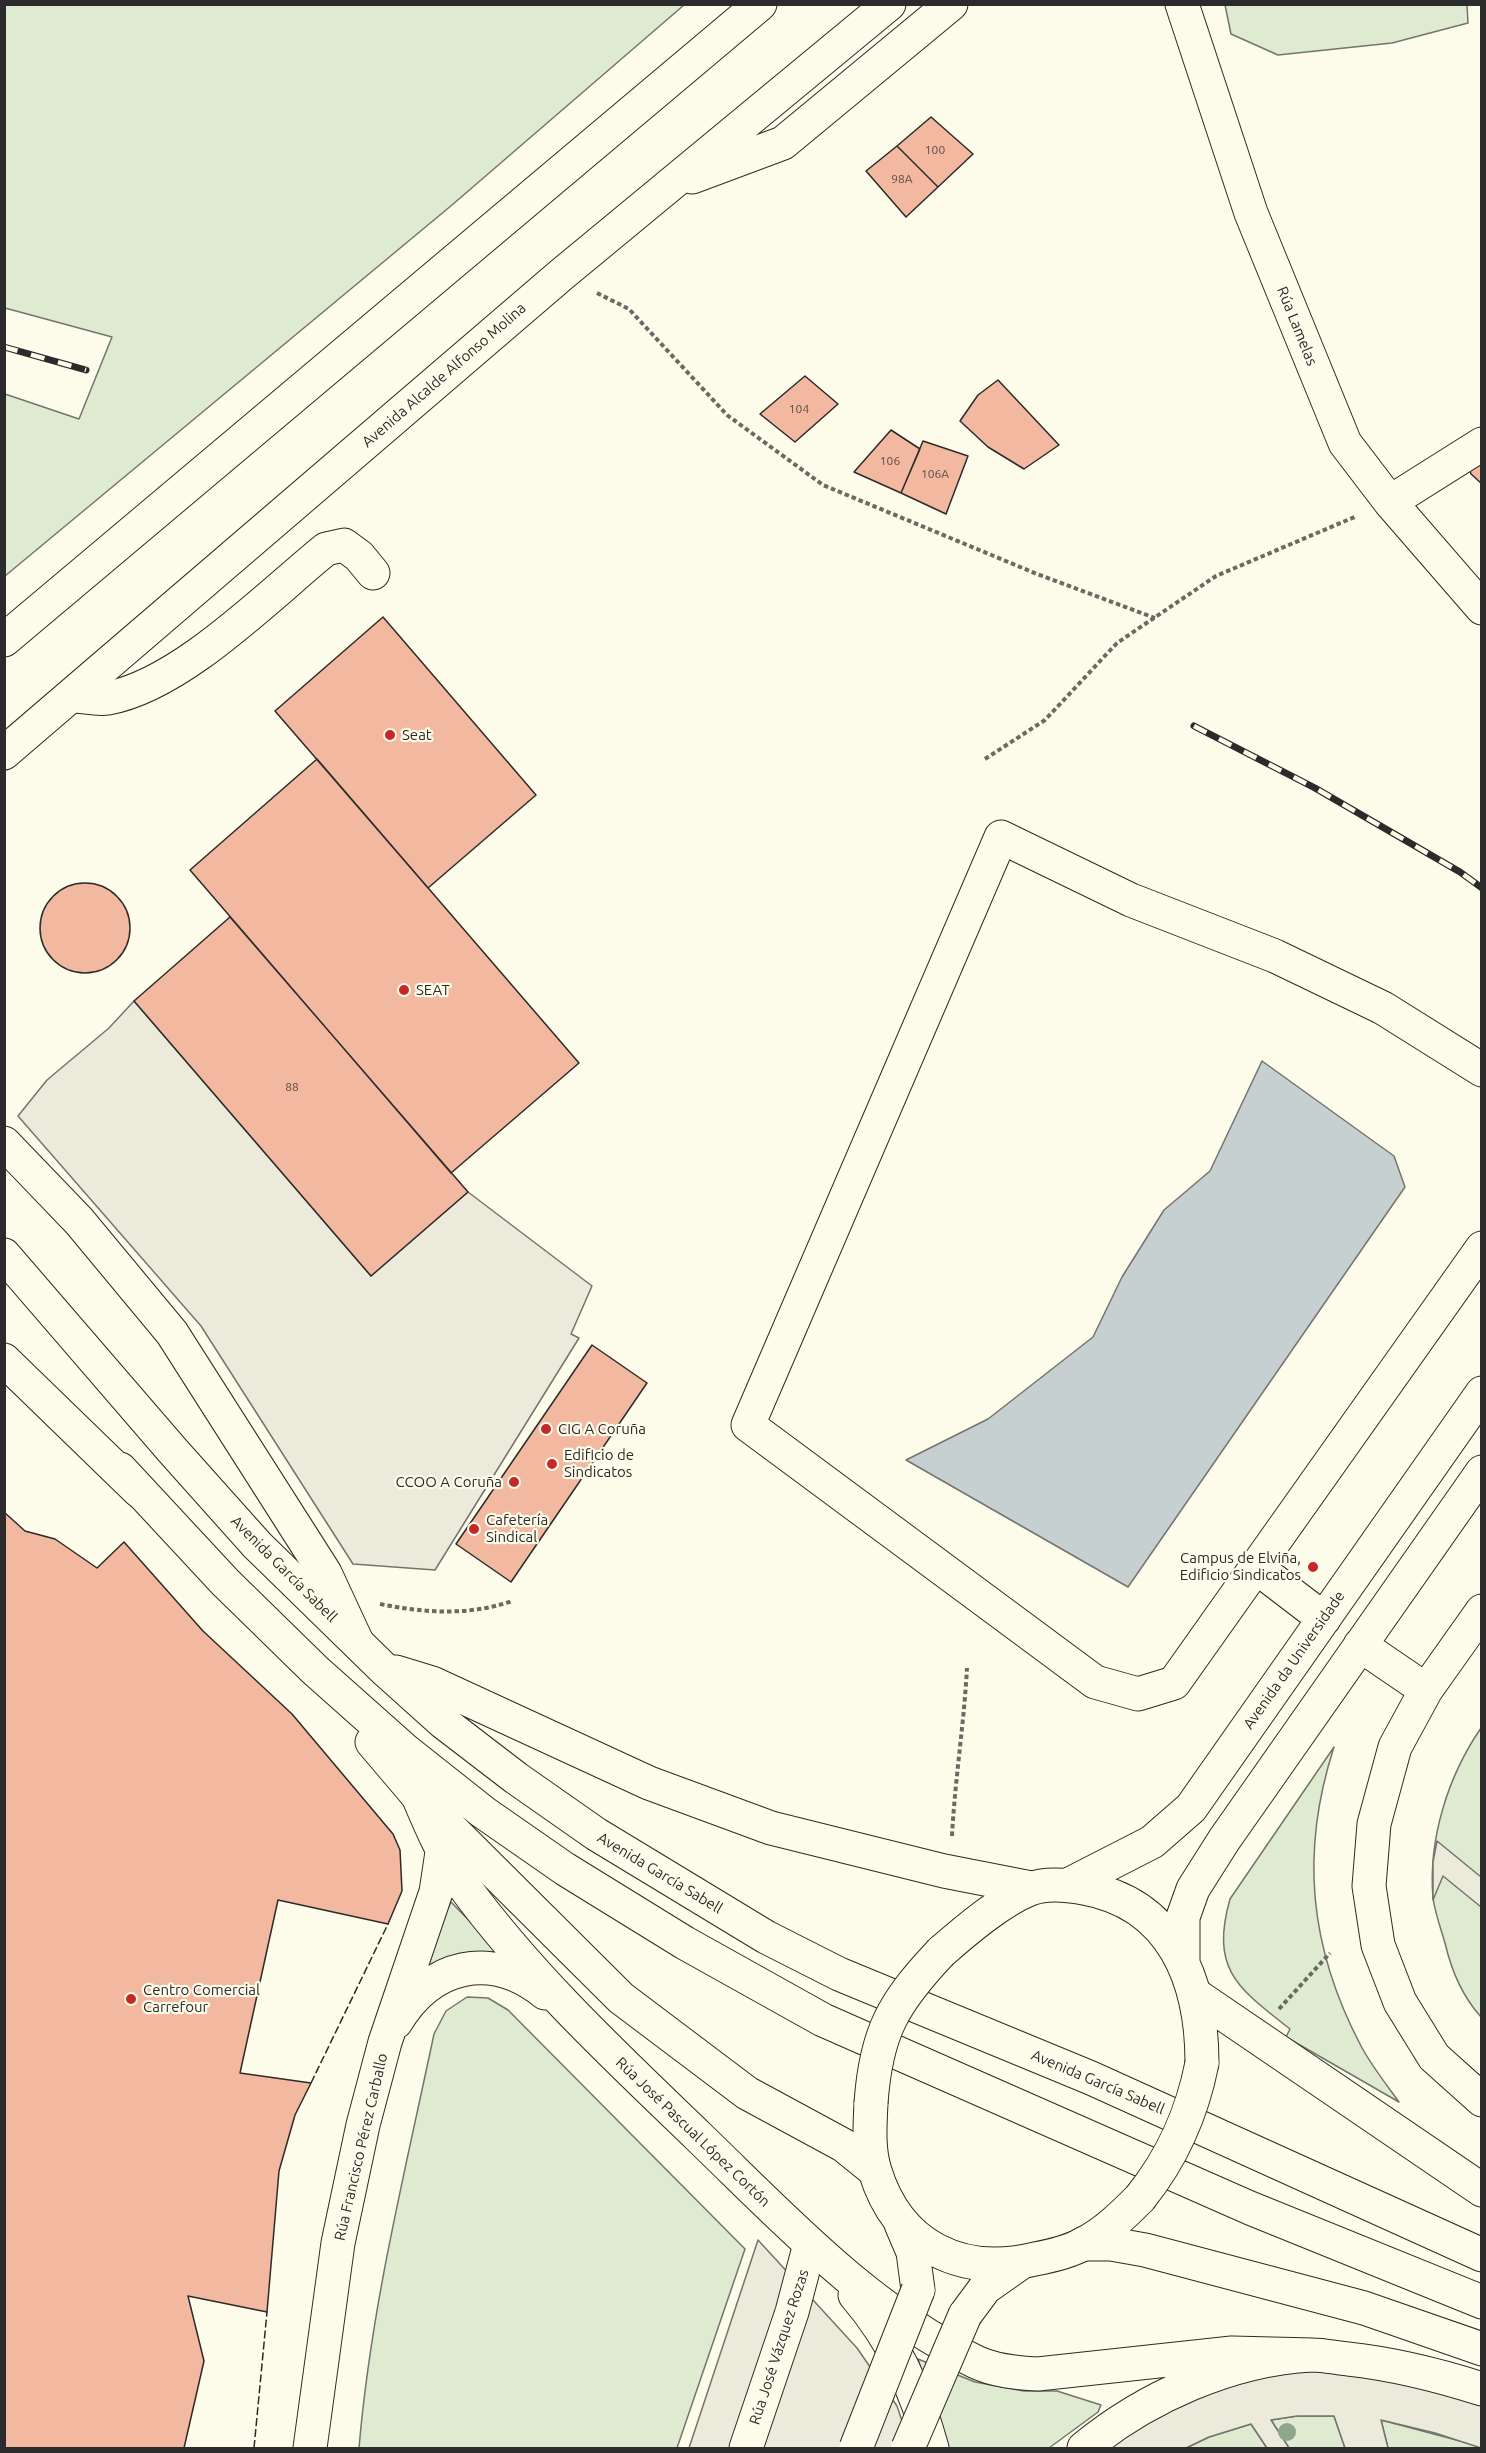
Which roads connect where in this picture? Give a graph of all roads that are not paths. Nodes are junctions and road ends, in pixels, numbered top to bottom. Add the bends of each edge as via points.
1 (760, 4) edge
2 (889, 4) edge
3 (951, 4) edge
4 (1182, 4) edge
5 (668, 186) junction
6 (1482, 444) edge
7 (1390, 502) junction
8 (373, 573) dead end
9 (1482, 608) edge
10 (4, 640) edge
11 (72, 696) junction
12 (4, 753) edge
13 (1482, 1070) edge
14 (4, 1143) edge
15 (1482, 1248) edge
16 (4, 1254) edge
17 (4, 1342) edge
18 (4, 1360) edge
19 (1482, 1393) edge
20 (1482, 1472) edge
21 (139, 1491) junction
22 (1256, 1567) junction
23 (1482, 1611) edge
24 (1324, 1619) junction
25 (357, 1642) junction
26 (1360, 1645) junction
27 (384, 1669) junction
28 (315, 1670) junction
29 (1426, 1690) junction
30 (417, 1795) junction
31 (442, 1852) junction
32 (1068, 1885) junction
33 (1031, 1888) junction
34 (1183, 1962) junction
35 (1197, 1996) junction
36 (577, 2019) junction
37 (385, 2042) junction
38 (1482, 2100) edge
39 (874, 2170) junction
40 (1482, 2190) edge
41 (900, 2222) junction
42 (810, 2244) junction
43 (1083, 2244) junction
44 (1482, 2255) edge
45 (1022, 2262) junction
46 (1482, 2302) edge
47 (1482, 2349) edge
48 (1313, 2355) junction
49 (1482, 2389) edge
50 (310, 2448) edge
51 (746, 2448) edge
52 (856, 2448) edge
53 (908, 2448) edge
54 (932, 2448) edge
55 (1084, 2448) edge

1 - 10 main road
2 - 5 main road, Avenida Alcalde Alfonso Molina
3 - 5 main road via 783,143
4 - 7 main road, Rúa Lamelas via 1251,213 1344,443
5 - 11 main road, Avenida Alcalde Alfonso Molina
6 - 7 main road
7 - 9 main road, Rúa Lamelas
8 - 11 main road via 344,545 326,549 188,663 142,687 107,698
11 - 12 main road, Avenida Alcalde Alfonso Molina
13 - 22 main road via 1383,1008 1285,961 1131,900 1001,837 748,1425 1095,1682 1138,1694 1174,1683
14 - 25 main road via 79,1221 172,1333 336,1594
15 - 22 main road
16 - 25 main road, Avenida García Sabell via 242,1528
17 - 21 main road
18 - 21 main road
19 - 24 main road, Avenida da Universidade
20 - 26 main road
21 - 28 main road
22 - 24 main road
23 - 29 main road
24 - 32 main road, Avenida da Universidade via 1191,1808 1152,1842
25 - 27 main road, Avenida García Sabell
26 - 29 main road
26 - 34 main road via 1193,1890 1183,1917
27 - 33 main road via 432,1683 649,1783 771,1828
27 - 44 main road, Avenida García Sabell via 443,1722 587,1828 766,1937 839,1974 1101,2082
28 - 30 main road
28 - 46 main road via 483,1812 685,1943 823,2020 1250,2208
29 - 38 main road via 1395,1747 1374,1824 1369,1886 1378,1946 1400,2002 1434,2057
30 - 31 main road, Rúa José Pascual López Cortón
30 - 39 main road via 621,1998 747,2092 843,2145
31 - 36 main road, Rúa José Pascual López Cortón via 492,1921
31 - 37 main road, Rúa Francisco Pérez Carballo via 436,1892
32 - 33 main road
32 - 34 main road via 1102,1891 1130,1903 1163,1930
33 - 39 main road, bridge via 973,1924 940,1952 896,2006 874,2063 870,2145
34 - 35 main road
35 - 40 main road
35 - 43 main road, bridge via 1202,2063 1195,2097 1179,2139 1140,2198 1116,2222
36 - 37 main road, Rúa José Pascual López Cortón via 540,1989 511,1973 486,1967 464,1968 440,1978 417,1995
36 - 42 main road, Rúa José Pascual López Cortón
37 - 50 main road, Rúa Francisco Pérez Carballo via 338,2244
39 - 41 main road
41 - 45 main road via 928,2246 953,2260 986,2264
41 - 52 main road, bridge via 914,2252 918,2290
42 - 48 main road, Rúa José Pascual López Cortón via 928,2335 978,2363 1007,2372 1071,2372 1232,2353
42 - 51 main road, Rúa José Vázquez Rozas via 792,2312
42 - 54 main road, Rúa José Pascual López Cortón via 870,2313 903,2365
43 - 45 main road
43 - 47 main road via 1145,2250 1364,2308
45 - 53 main road, bridge via 984,2288 965,2315
48 - 49 main road, Rúa José Pascual López Cortón via 1385,2364
48 - 55 main road, Rúa José Pascual López Cortón via 1228,2371 1169,2394

